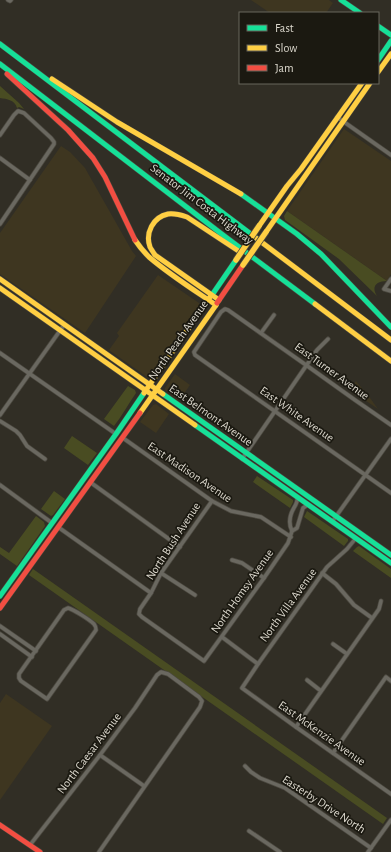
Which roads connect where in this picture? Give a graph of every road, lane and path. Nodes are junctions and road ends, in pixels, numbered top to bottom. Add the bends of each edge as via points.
1 (341, 0) edge
2 (359, 12) edge
3 (379, 27) edge
4 (391, 35) edge
5 (391, 41) edge
6 (0, 44) edge
7 (391, 54) edge
8 (379, 59) edge
9 (0, 64) edge
10 (0, 68) edge
11 (379, 71) edge
12 (361, 84) edge
13 (369, 84) edge
14 (337, 117) junction
15 (343, 121) junction
16 (0, 135) edge
17 (319, 143) junction
18 (391, 155) edge
19 (0, 158) edge
20 (307, 160) junction
21 (313, 164) junction
22 (30, 180) junction
23 (301, 181) junction
24 (268, 213) junction
25 (2, 218) edge
26 (275, 219) junction
27 (0, 224) edge
28 (391, 279) edge
29 (0, 280) edge
30 (0, 288) edge
31 (391, 291) edge
32 (210, 297) junction
33 (217, 303) junction
34 (274, 315) dead end
35 (343, 324) junction
36 (64, 325) junction
37 (391, 327) edge
38 (60, 330) junction
39 (261, 333) junction
40 (328, 339) dead end
41 (391, 340) edge
42 (194, 352) joint
43 (0, 353) edge
44 (391, 361) edge
45 (306, 365) junction
46 (30, 374) junction
47 (150, 385) junction
48 (156, 390) junction
49 (146, 391) junction
50 (153, 396) junction
51 (275, 411) junction
52 (0, 415) edge
53 (0, 421) edge
54 (391, 425) edge
55 (116, 434) junction
56 (123, 438) junction
57 (391, 439) edge
58 (106, 448) junction
59 (246, 453) junction
60 (45, 459) dead end
61 (242, 459) junction
62 (365, 475) junction
63 (90, 482) junction
64 (0, 485) edge
65 (391, 493) edge
66 (297, 497) junction
67 (212, 500) junction
68 (308, 505) junction
69 (334, 519) junction
70 (52, 523) junction
71 (58, 527) junction
72 (292, 531) junction
73 (291, 537) junction
74 (356, 538) junction
75 (180, 547) junction
76 (41, 550) junction
77 (391, 555) edge
78 (232, 560) dead end
79 (391, 563) edge
80 (161, 573) junction
81 (322, 573) junction
82 (264, 578) junction
83 (2, 587) edge
84 (151, 593) junction
85 (195, 595) dead end
86 (0, 596) edge
87 (381, 601) dead end
88 (0, 602) edge
89 (0, 608) edge
90 (372, 618) junction
91 (0, 626) edge
92 (0, 634) edge
93 (222, 637) junction
94 (332, 644) dead end
95 (36, 651) junction
96 (347, 654) junction
97 (32, 656) junction
98 (204, 661) joint
99 (258, 664) junction
100 (307, 680) dead end
101 (391, 681) edge
102 (242, 688) joint
103 (321, 691) junction
104 (296, 727) junction
105 (333, 753) junction
106 (100, 755) junction
107 (245, 766) dead end
108 (144, 786) junction
109 (391, 794) edge
110 (391, 820) edge
111 (0, 825) edge
112 (249, 831) dead end
113 (30, 845) junction
114 (372, 848) junction
115 (40, 852) edge
116 (99, 852) edge
117 (280, 852) edge
118 (368, 852) edge

1 - 2 main road
3 - 4 main road
5 - 8 main road
6 - 24 main road via 117,122
6 - 41 main road, Senator Jim Costa Highway
7 - 11 main road
9 - 35 main road, Senator Jim Costa Highway
10 - 32 main road via 68,130 93,158 134,239 143,251 181,281
12 - 14 main road, North Peach Avenue
13 - 15 main road, North Peach Avenue
14 - 15 street
14 - 17 main road, North Peach Avenue
15 - 18 street
15 - 21 main road, North Peach Avenue
16 - 22 street via 18,111 24,113 54,142
17 - 20 main road, North Peach Avenue
17 - 21 main road via 312,160
19 - 22 street
20 - 23 main road via 308,164 302,173
20 - 24 main road, North Peach Avenue
21 - 23 main road, North Peach Avenue
22 - 25 street
23 - 26 main road, North Peach Avenue
24 - 26 main road
24 - 32 main road, North Peach Avenue, bridge
25 - 27 street
26 - 33 main road, North Peach Avenue, bridge
26 - 37 main road via 321,254
28 - 31 street via 384,289
29 - 36 main road, East Belmont Avenue
30 - 38 main road, East Belmont Avenue
32 - 33 main road
32 - 35 main road via 152,251 149,232 162,215 178,213 187,217
32 - 47 main road, North Peach Avenue
33 - 48 main road, North Peach Avenue
34 - 39 street
35 - 44 main road, Senator Jim Costa Highway
36 - 38 street
36 - 47 main road, East Belmont Avenue
38 - 46 street
38 - 49 main road, East Belmont Avenue
39 - 42 street, East Turner Avenue via 225,309
39 - 45 street, East Turner Avenue
40 - 45 street
42 - 51 street, East White Avenue
43 - 46 street
45 - 51 street
45 - 54 street, East Turner Avenue
46 - 52 street
46 - 55 street
47 - 48 main road, East Belmont Avenue
47 - 49 main road, North Peach Avenue
48 - 50 main road, North Peach Avenue
48 - 59 main road, East Belmont Avenue
49 - 50 main road, East Belmont Avenue
49 - 55 main road, North Peach Avenue
50 - 56 main road, North Peach Avenue
50 - 61 main road, East Belmont Avenue
51 - 59 street
51 - 62 street, East White Avenue
53 - 60 street via 16,431 27,446
55 - 58 main road, North Peach Avenue
56 - 63 main road, North Peach Avenue
56 - 67 street, East Madison Avenue
57 - 62 street
58 - 63 main road via 104,456 89,478
58 - 70 main road, North Peach Avenue
59 - 61 street
59 - 69 main road, East Belmont Avenue
61 - 66 main road, East Belmont Avenue
62 - 65 street, East White Avenue
62 - 69 street
63 - 71 main road, North Peach Avenue
63 - 75 street
64 - 70 street
66 - 68 main road, East Belmont Avenue
66 - 72 street, North Homsy Avenue via 290,518
67 - 73 street, East Madison Avenue via 231,511 261,517
67 - 75 street, North Bush Avenue
68 - 69 main road, East Belmont Avenue
68 - 72 street, North Homsy Avenue via 303,508 297,528
69 - 74 main road, East Belmont Avenue
69 - 77 main road, East Belmont Avenue
70 - 76 main road
70 - 83 main road, North Peach Avenue
71 - 76 main road, North Peach Avenue
71 - 84 street
72 - 73 street, North Homsy Avenue
73 - 82 street, North Homsy Avenue
74 - 79 main road, East Belmont Avenue
74 - 81 street, North Villa Avenue
75 - 80 street, North Bush Avenue
76 - 89 main road, North Peach Avenue
78 - 82 street via 242,563
80 - 84 street, North Bush Avenue
80 - 85 street
81 - 90 street via 336,584 354,605
81 - 99 street, North Villa Avenue
82 - 93 street, North Homsy Avenue
83 - 86 main road, North Peach Avenue
83 - 88 main road via 5,594
84 - 98 street, North Bush Avenue via 139,614
87 - 90 street
90 - 96 street
91 - 95 street
92 - 97 street
93 - 98 street, North Homsy Avenue
93 - 99 street
94 - 96 street
95 - 97 street
95 - 97 street via 64,610 68,608 94,624 96,628 47,699 19,678
96 - 103 street
99 - 102 street, North Villa Avenue
100 - 103 street
101 - 105 street via 386,677
102 - 104 street, East McKenzie Avenue
103 - 104 street
104 - 105 street, East McKenzie Avenue
105 - 109 street, East McKenzie Avenue
106 - 108 street
106 - 108 street, North Caesar Avenue via 157,675 161,672 168,674 199,696 202,701
106 - 113 street, North Caesar Avenue
107 - 114 street, Easterby Drive North via 260,778 285,788
108 - 116 street
110 - 114 street
111 - 113 main road
112 - 117 street
113 - 115 main road
114 - 118 street

